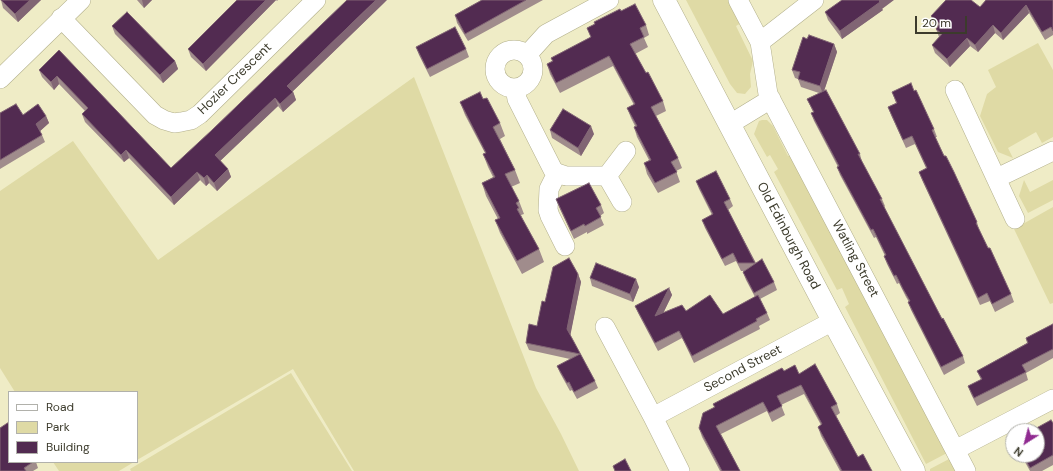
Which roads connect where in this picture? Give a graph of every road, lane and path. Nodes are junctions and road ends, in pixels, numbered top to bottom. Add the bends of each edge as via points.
1 (81, 0) edge
2 (316, 0) edge
3 (609, 0) edge
4 (664, 0) edge
5 (738, 0) edge
6 (814, 0) edge
7 (61, 18) junction
8 (760, 42) junction
9 (527, 55) junction
10 (3, 70) edge
11 (515, 88) junction
12 (955, 90) dead end
13 (770, 99) junction
14 (730, 124) junction
15 (626, 151) dead end
16 (1053, 151) edge
17 (557, 173) junction
18 (608, 176) junction
19 (997, 178) junction
20 (622, 202) dead end
21 (1015, 219) dead end
22 (565, 246) dead end
23 (833, 321) junction
24 (605, 327) dead end
25 (1053, 399) edge
26 (653, 417) junction
27 (955, 450) junction
28 (680, 471) edge
29 (914, 471) edge
30 (966, 471) edge

1 - 7 street
2 - 7 street, Hozier Crescent via 200,114 190,120 174,123 155,115
3 - 9 street via 546,34
4 - 14 main road, Old Edinburgh Road
5 - 8 street, Watling Street
6 - 8 street
7 - 10 street
8 - 13 street, Watling Street
9 - 11 street via 533,65 531,77 524,86
9 - 11 street via 515,49 508,50 497,58 494,64 496,78 500,83
11 - 17 street via 517,99 550,166
12 - 19 street
13 - 14 street
13 - 27 street, Watling Street
14 - 23 main road, Old Edinburgh Road
15 - 18 street
16 - 19 street
17 - 18 street via 566,176
17 - 22 street via 549,189 548,210
18 - 20 street
19 - 21 street
23 - 26 street, Second Street
23 - 29 main road, Old Edinburgh Road
24 - 26 street
25 - 27 street
26 - 28 street
27 - 30 street, Watling Street

